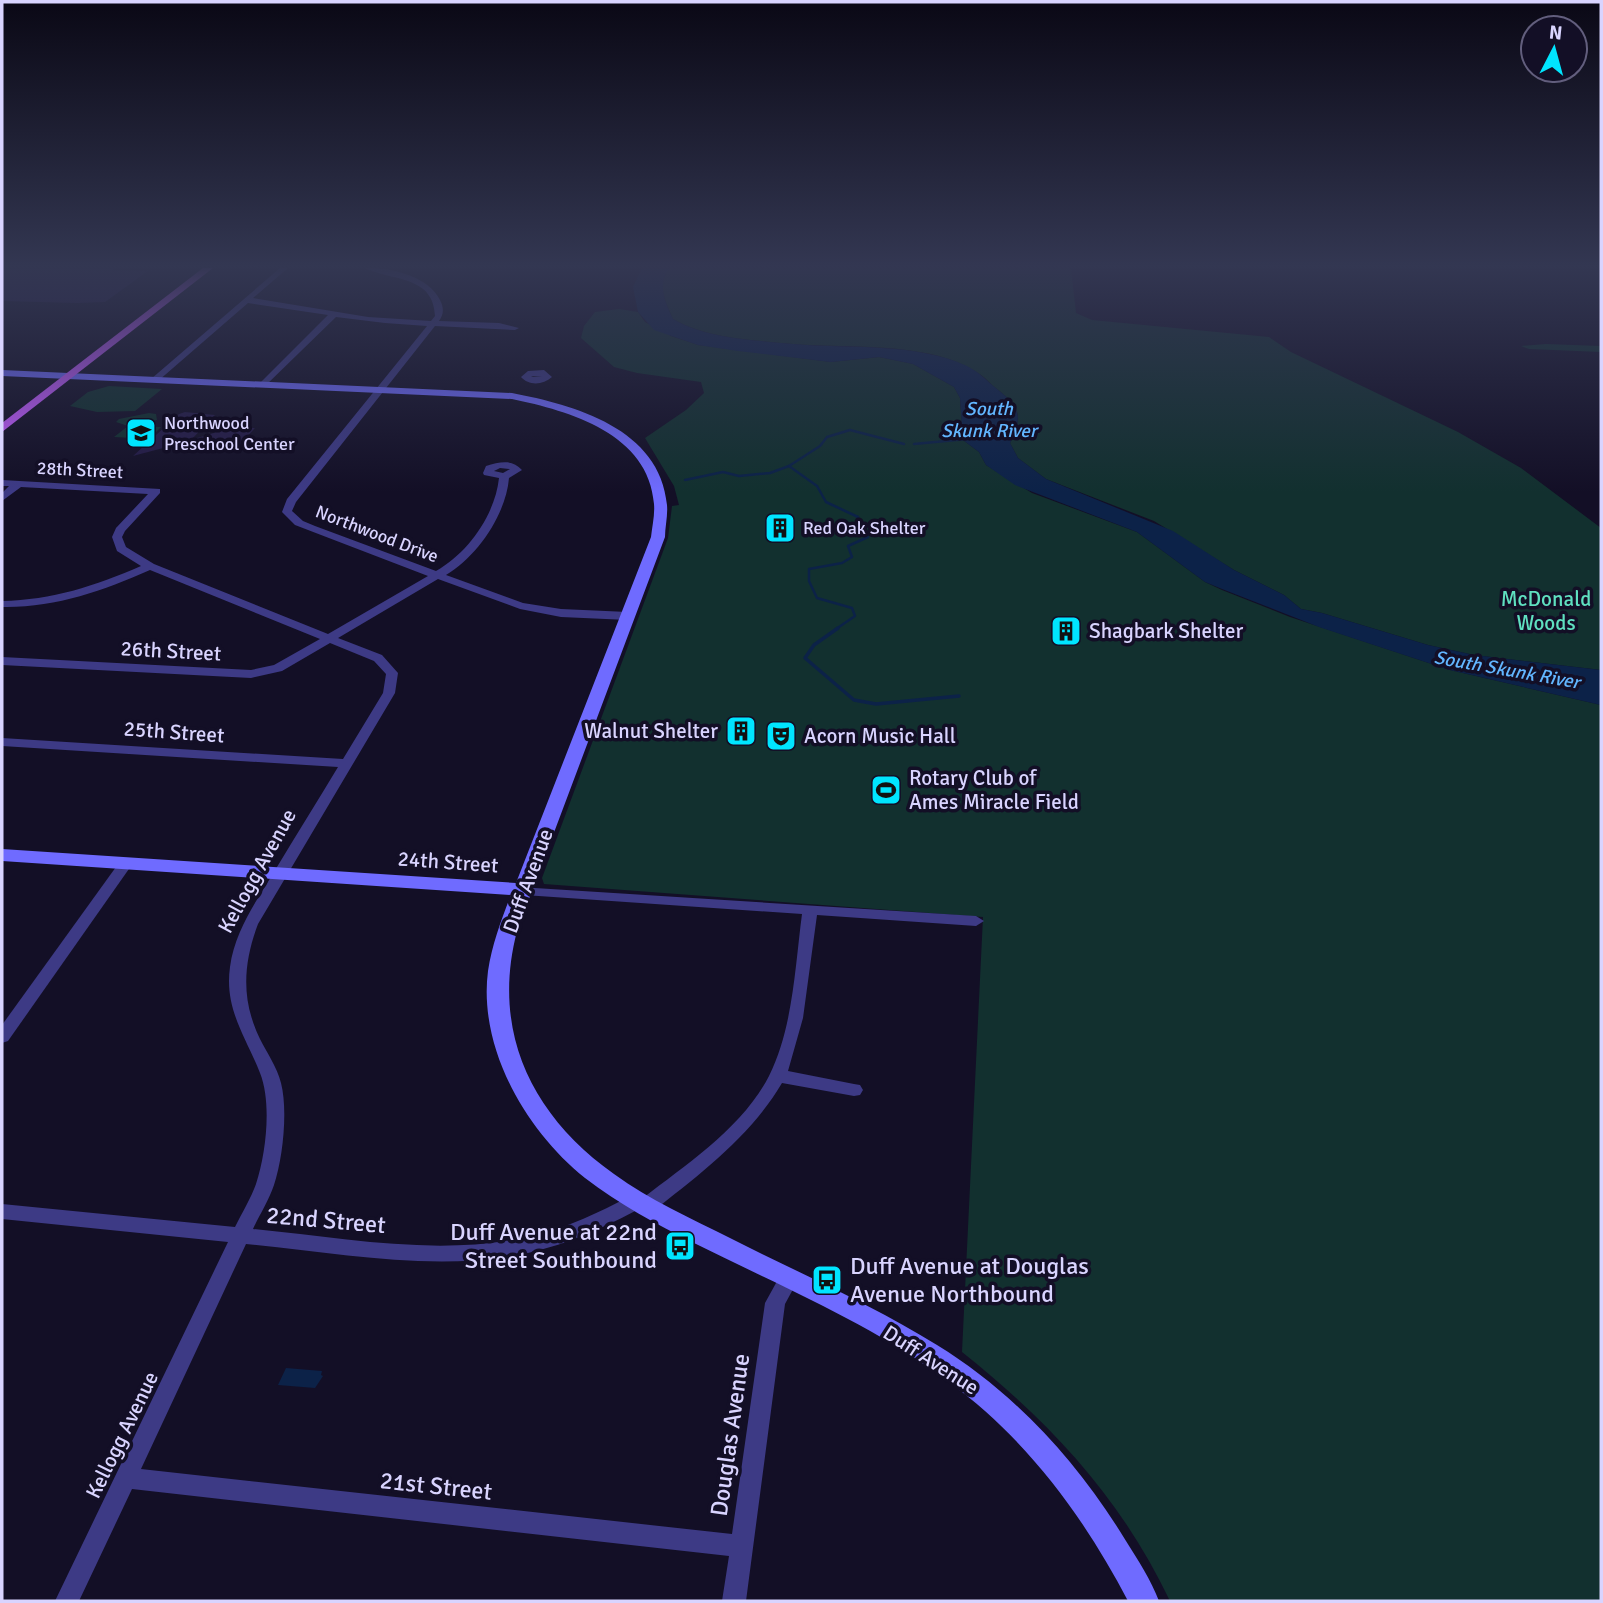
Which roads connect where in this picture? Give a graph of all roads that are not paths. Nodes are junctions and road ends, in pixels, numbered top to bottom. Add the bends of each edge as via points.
1 (97, 343) edge
2 (113, 343) edge
3 (197, 343) edge
4 (305, 343) edge
5 (419, 343) edge
6 (2, 373) edge
7 (56, 374) junction
8 (72, 375) junction
9 (156, 379) junction
10 (532, 381) dead end
11 (264, 384) junction
12 (381, 389) junction
13 (512, 396) junction
14 (2, 416) edge
15 (2, 429) edge
16 (504, 476) dead end
17 (2, 483) edge
18 (19, 484) junction
19 (156, 491) joint
20 (2, 498) edge
21 (150, 566) junction
22 (439, 576) junction
23 (2, 604) edge
24 (15, 605) junction
25 (628, 617) junction
26 (2, 618) edge
27 (330, 639) junction
28 (2, 660) edge
29 (2, 742) edge
30 (345, 763) junction
31 (2, 855) edge
32 (126, 863) junction
33 (279, 874) junction
34 (524, 890) junction
35 (810, 909) junction
36 (976, 920) dead end
37 (2, 1037) edge
38 (778, 1076) junction
39 (854, 1090) dead end
40 (641, 1204) junction
41 (2, 1212) edge
42 (242, 1237) junction
43 (788, 1280) junction
44 (126, 1478) junction
45 (741, 1546) junction
46 (67, 1601) edge
47 (734, 1601) edge
48 (1144, 1601) edge

1 - 7 main road
2 - 8 main road
3 - 9 street
4 - 11 street
5 - 12 street, Northwood Drive
6 - 7 main road, Duff Avenue
7 - 8 main road, Duff Avenue
7 - 14 main road
8 - 9 main road, Duff Avenue
8 - 15 main road
9 - 11 main road, Duff Avenue
10 - 13 street
11 - 12 main road, Duff Avenue
12 - 13 main road, Duff Avenue
12 - 22 street, Northwood Drive via 291,501 287,512 311,528
13 - 25 main road, Duff Avenue via 560,406 598,421 634,447 652,471 662,497 662,516
16 - 22 street, 26th Street via 500,498 469,552
17 - 18 street, 28th Street
18 - 19 street, 28th Street
18 - 20 street
19 - 21 street, Kellogg Avenue via 117,537 121,549
21 - 24 street via 75,597
21 - 27 street, Kellogg Avenue
22 - 25 street, Northwood Drive via 520,606
22 - 27 street, 26th Street
23 - 24 street
24 - 26 street
25 - 34 main road, Duff Avenue
27 - 28 street, 26th Street via 289,663 251,674
27 - 30 street, Kellogg Avenue via 378,658 392,673 388,693
29 - 30 street, 25th Street
30 - 33 street, Kellogg Avenue
31 - 32 main road, 24th Street
32 - 33 main road, 24th Street
32 - 37 street
33 - 34 main road, 24th Street
33 - 42 street, Kellogg Avenue via 250,924 236,971 241,1016 273,1087 274,1120 265,1184
34 - 35 street, 24th Street
34 - 40 main road, Duff Avenue via 496,987 511,1059 523,1088 548,1126 576,1157
35 - 36 street, 24th Street
35 - 38 street, 22nd Street via 793,1021
38 - 39 street
38 - 40 street, 22nd Street via 738,1128
40 - 42 street, 22nd Street via 564,1236 495,1252 425,1254
40 - 43 main road, Duff Avenue
41 - 42 street, 22nd Street
42 - 44 street, Kellogg Avenue
43 - 45 street, Douglas Avenue via 775,1303
43 - 48 main road, Duff Avenue via 897,1335 960,1374 1003,1412 1083,1497 1117,1547
44 - 45 street, 21st Street
44 - 46 street, Kellogg Avenue
45 - 47 street, Douglas Avenue

